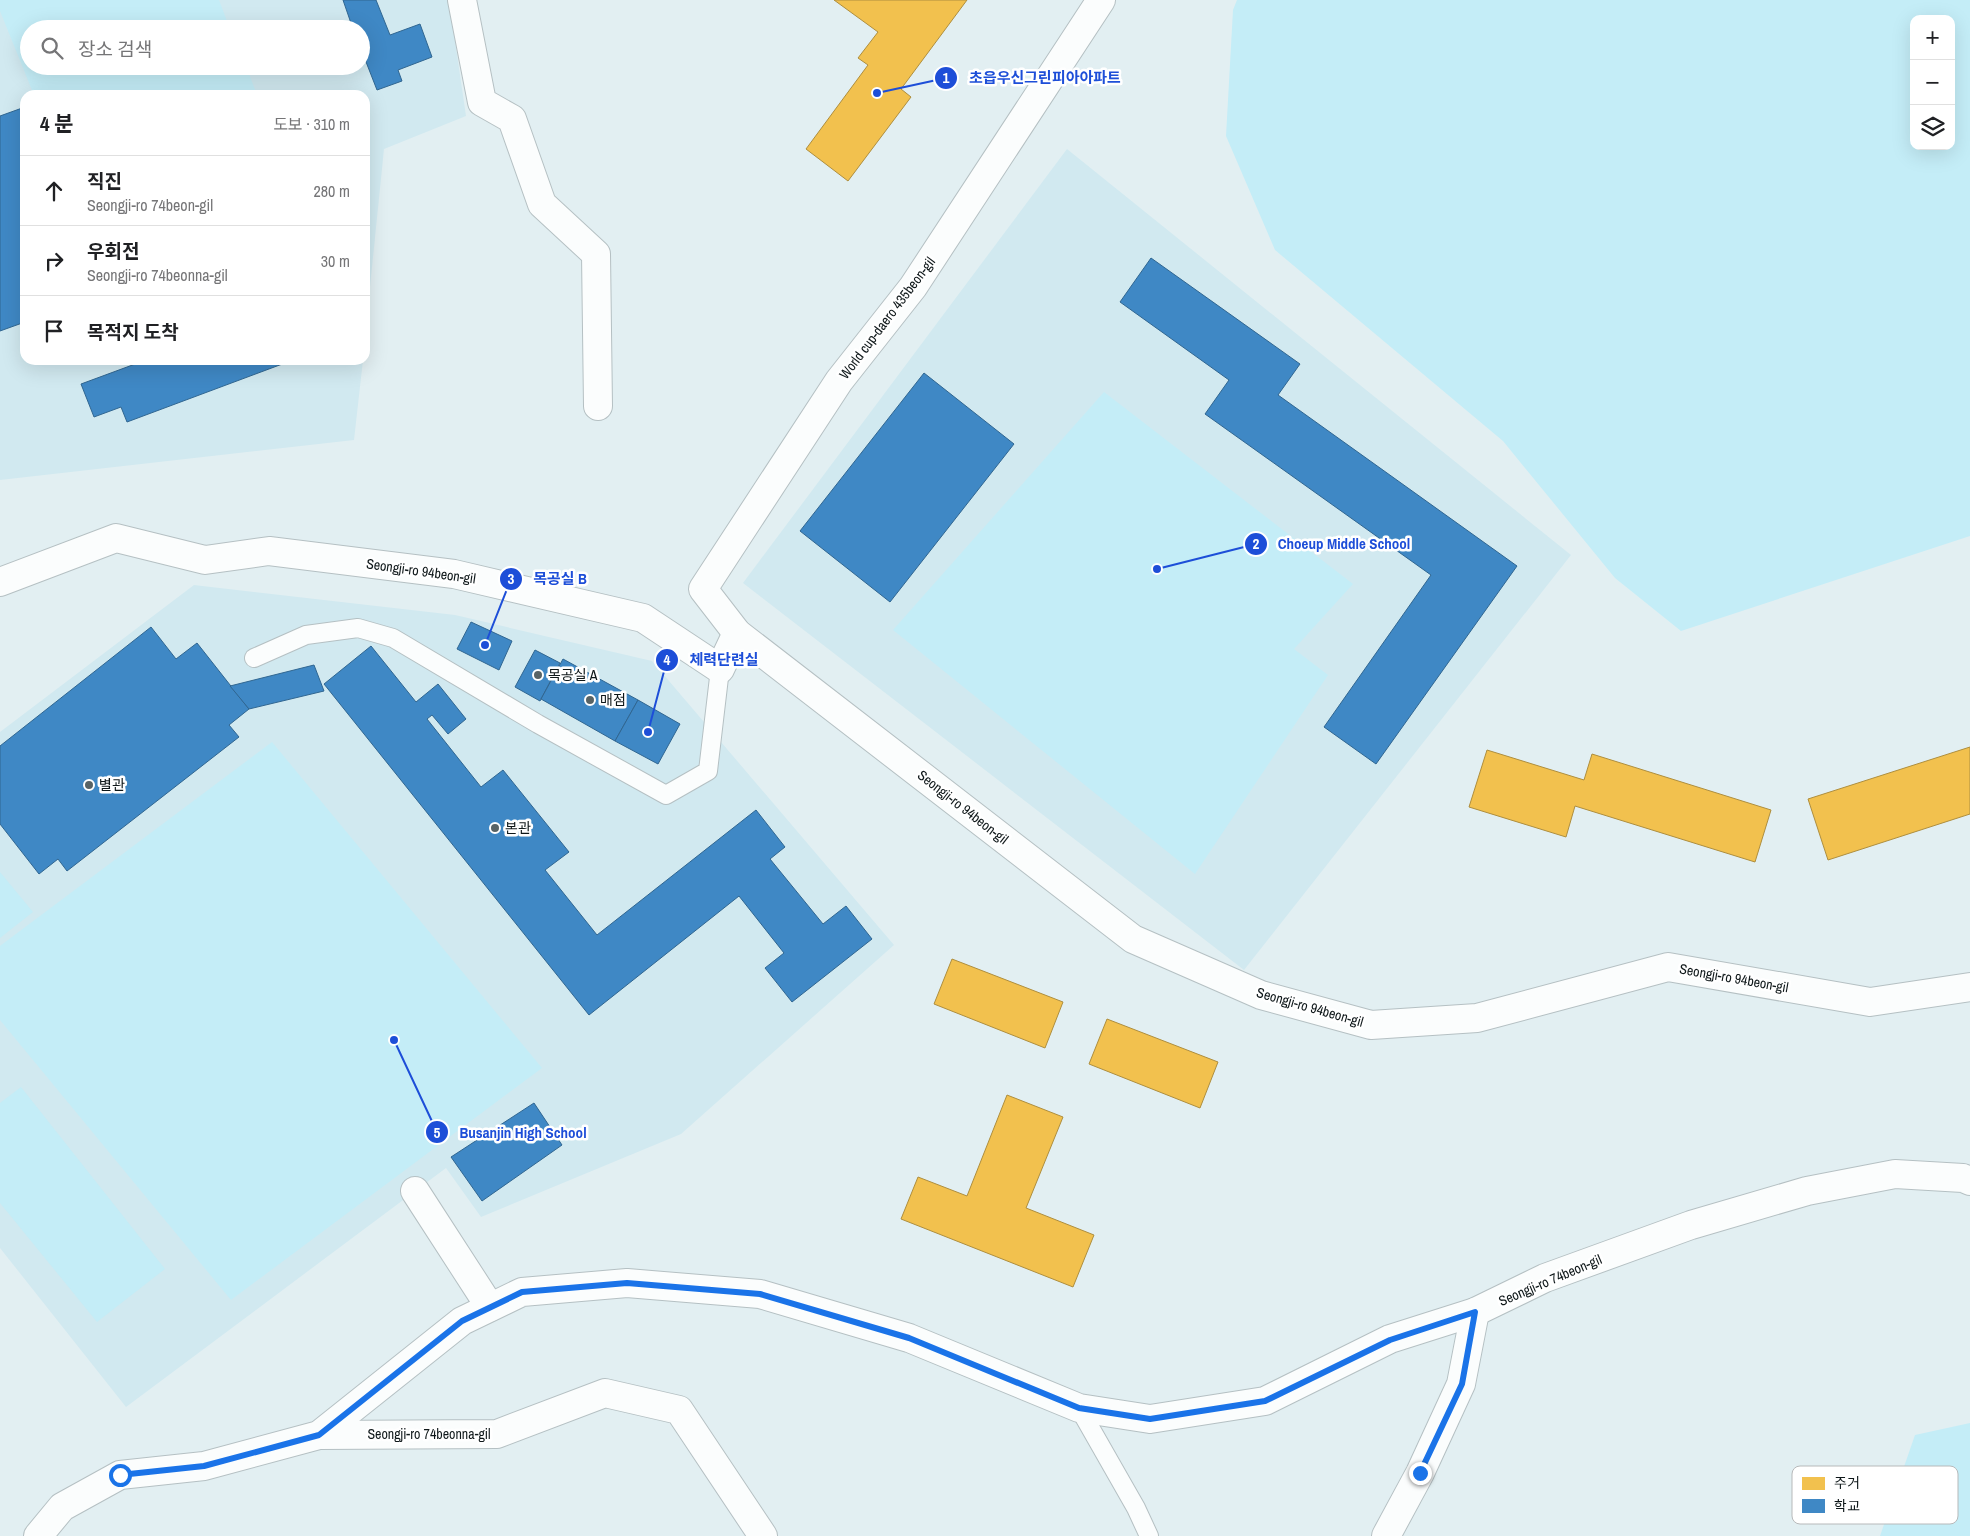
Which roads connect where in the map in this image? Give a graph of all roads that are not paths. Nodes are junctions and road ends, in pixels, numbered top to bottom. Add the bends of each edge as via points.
1 (462, 0) edge
2 (1101, 0) edge
3 (598, 406) dead end
4 (0, 582) edge
5 (737, 633) junction
6 (254, 658) dead end
7 (720, 669) junction
8 (1970, 987) edge
9 (1970, 1181) edge
10 (415, 1190) dead end
11 (490, 1307) junction
12 (1475, 1312) junction
13 (1079, 1408) junction
14 (319, 1435) junction
15 (38, 1536) edge
16 (763, 1536) edge
17 (1149, 1536) edge
18 (1386, 1536) edge

1 - 3 street via 482,102 512,119 542,204 596,254
2 - 5 street, World cup-daero 435beon-gil via 913,287 839,381 703,589
4 - 7 street, Seongji-ro 94beon-gil via 116,538 205,560 278,552 454,574 644,618
5 - 7 street
5 - 8 street, Seongji-ro 94beon-gil via 1133,939 1261,995 1371,1024 1477,1018 1668,967 1870,1002
6 - 7 lane via 306,635 358,628 393,638 666,795 708,771
9 - 12 street, Seongji-ro 74beon-gil via 1895,1174 1807,1191 1691,1225 1545,1278
10 - 11 street
11 - 13 street, Seongji-ro 74beon-gil via 522,1292 627,1283 760,1294 909,1338
11 - 14 street, Seongji-ro 74beon-gil via 462,1321
12 - 13 street, Seongji-ro 74beon-gil via 1390,1340 1265,1401 1150,1419
12 - 18 street via 1462,1384
13 - 17 lane
14 - 15 street, Seongji-ro 74beon-gil via 204,1466 120,1475 62,1506
14 - 16 street, Seongji-ro 74beonna-gil via 497,1434 604,1393 679,1410

